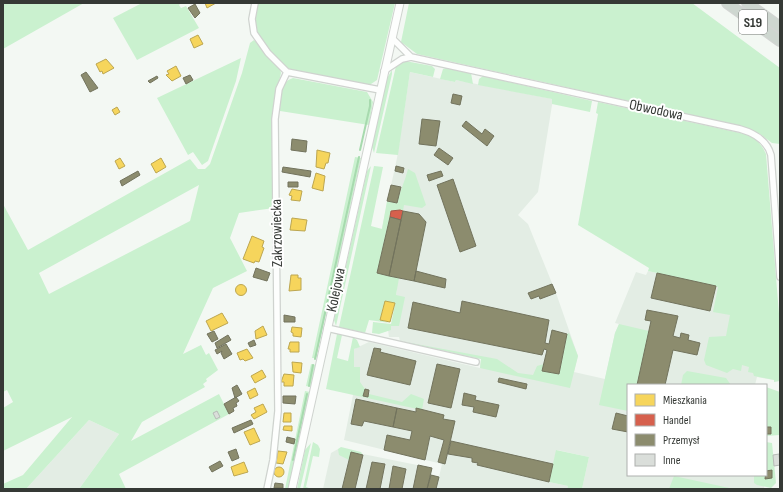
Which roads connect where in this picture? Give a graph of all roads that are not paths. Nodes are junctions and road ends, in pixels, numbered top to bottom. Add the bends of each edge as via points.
1 (255, 3) edge
2 (400, 3) edge
3 (727, 3) edge
4 (747, 3) edge
5 (780, 27) edge
6 (392, 38) junction
7 (780, 41) edge
8 (411, 57) junction
9 (384, 71) junction
10 (287, 72) junction
11 (380, 90) junction
12 (780, 277) edge
13 (327, 328) junction
14 (476, 362) dead end
15 (267, 489) edge
16 (292, 489) edge

1 - 10 street via 252,19 254,33 268,53
2 - 6 street, Kolejowa
3 - 7 highway, S19
4 - 5 highway, S19
6 - 8 street
6 - 9 street, Kolejowa
8 - 9 street via 402,59
8 - 12 street, Obwodowa via 754,134 769,147 771,155
9 - 11 street, Kolejowa
10 - 11 street
10 - 15 street, Zakrzowiecka via 279,89 275,119 278,411
11 - 13 street, Kolejowa
13 - 14 street
13 - 16 street, Kolejowa

